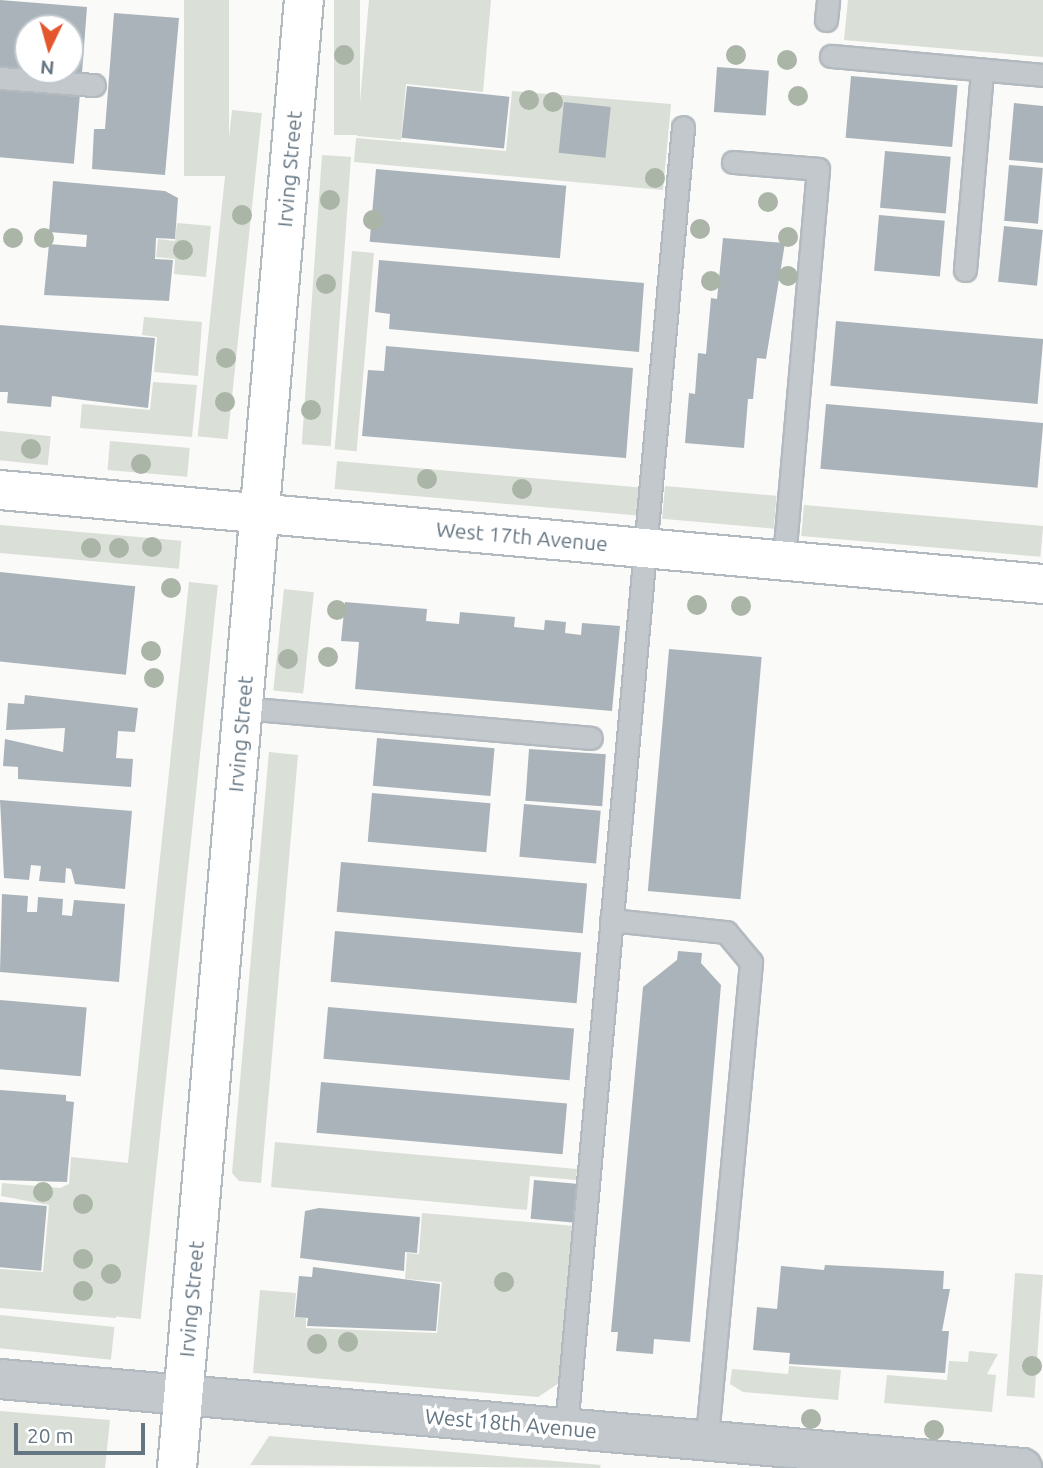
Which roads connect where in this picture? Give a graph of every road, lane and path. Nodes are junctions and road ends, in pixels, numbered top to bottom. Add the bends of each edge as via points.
1 (304, 0) edge
2 (831, 56) dead end
3 (982, 69) junction
4 (1043, 75) edge
5 (0, 78) edge
6 (94, 85) dead end
7 (683, 127) dead end
8 (733, 162) dead end
9 (965, 270) dead end
10 (0, 490) edge
11 (260, 512) junction
12 (644, 547) junction
13 (784, 560) junction
14 (1043, 584) edge
15 (242, 708) junction
16 (591, 738) dead end
17 (611, 920) junction
18 (0, 1379) edge
19 (183, 1395) junction
20 (566, 1428) junction
21 (707, 1440) junction
22 (177, 1468) edge
23 (1022, 1468) edge

1 - 11 street, Irving Street
2 - 3 lane
3 - 4 lane
3 - 9 lane
5 - 6 lane
7 - 12 lane
8 - 13 lane via 818,169
10 - 11 street, West 17th Avenue
11 - 12 street, West 17th Avenue
11 - 15 street, Irving Street
12 - 13 street, West 17th Avenue
12 - 17 lane
13 - 14 street, West 17th Avenue
15 - 16 lane
15 - 19 street, Irving Street
17 - 20 lane
17 - 21 lane via 726,932 751,962
18 - 19 street, West 18th Avenue
19 - 20 street, West 18th Avenue
19 - 22 street, Irving Street
20 - 21 street, West 18th Avenue
21 - 23 street, West 18th Avenue

